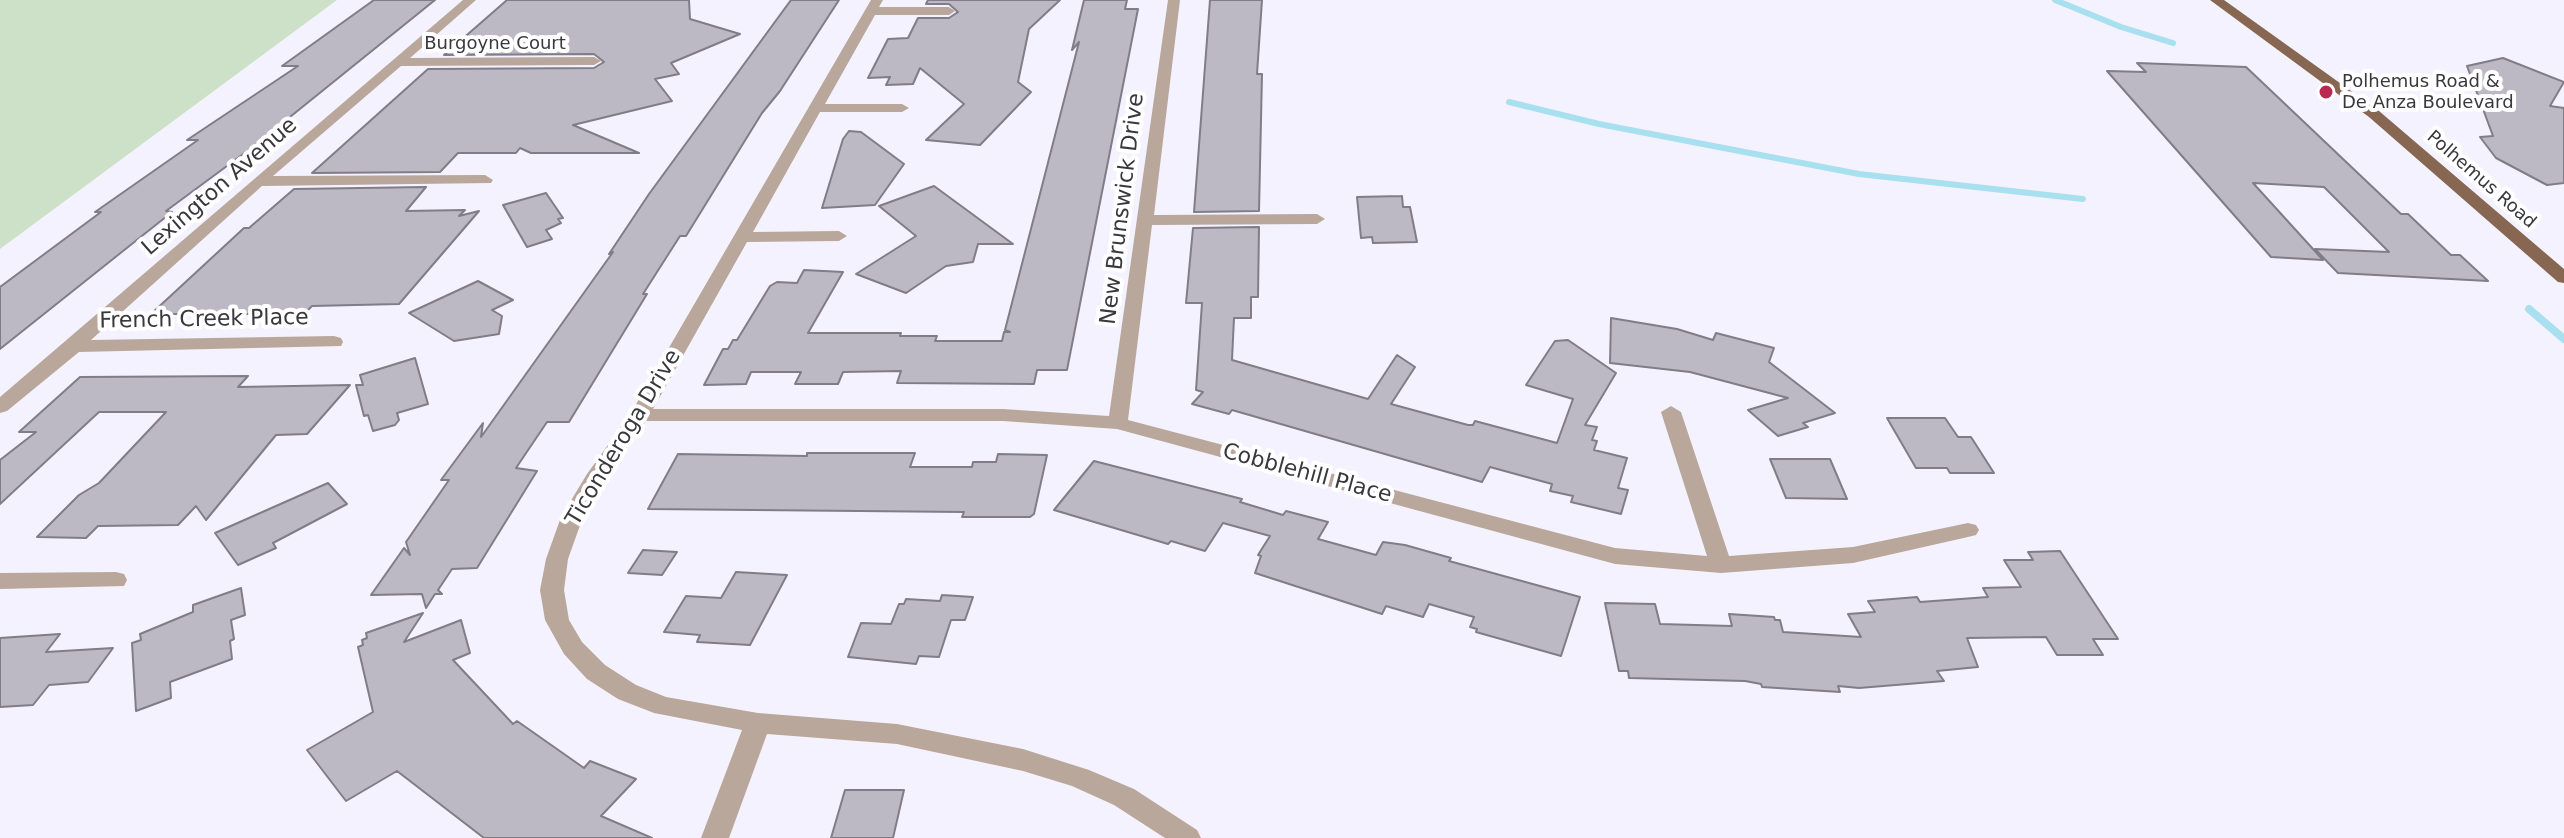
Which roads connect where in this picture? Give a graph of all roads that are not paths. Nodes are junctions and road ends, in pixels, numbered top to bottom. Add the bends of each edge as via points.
1 (470, 0) edge
2 (1174, 0) edge
3 (2216, 0) edge
4 (874, 5) edge
5 (949, 11) dead end
6 (594, 61) dead end
7 (397, 62) junction
8 (818, 108) junction
9 (902, 108) dead end
10 (485, 180) dead end
11 (258, 181) junction
12 (1317, 219) dead end
13 (1143, 220) junction
14 (839, 236) dead end
15 (742, 237) junction
16 (2564, 278) edge
17 (334, 342) dead end
18 (74, 346) junction
19 (0, 407) edge
20 (1671, 412) dead end
21 (640, 415) junction
22 (1118, 423) junction
23 (1968, 530) dead end
24 (1721, 565) junction
25 (116, 580) dead end
26 (0, 581) edge
27 (758, 723) junction
28 (715, 838) edge
29 (1187, 838) edge

1 - 7 street, Lexington Avenue
2 - 13 street, New Brunswick Drive
3 - 16 main road, Polhemus Road via 2365,107
4 - 5 street
4 - 8 street, Ticonderoga Drive
6 - 7 street, Burgoyne Court
7 - 11 street, Lexington Avenue
8 - 9 street
8 - 15 street, Ticonderoga Drive
10 - 11 street
11 - 18 street, Lexington Avenue
12 - 13 street
13 - 22 street, New Brunswick Drive
14 - 15 street
15 - 21 street, Ticonderoga Drive
17 - 18 street, French Creek Place
18 - 19 street, Lexington Avenue
20 - 24 street
21 - 22 street, Cobblehill Place via 1003,415
21 - 27 street, Ticonderoga Drive via 572,517 552,590 557,620 596,672 627,692 663,706
22 - 24 street, Cobblehill Place via 1615,556
23 - 24 street, Cobblehill Place via 1853,555
25 - 26 street
27 - 28 street
27 - 29 street, Ticonderoga Drive via 897,734 1023,760 1124,797

